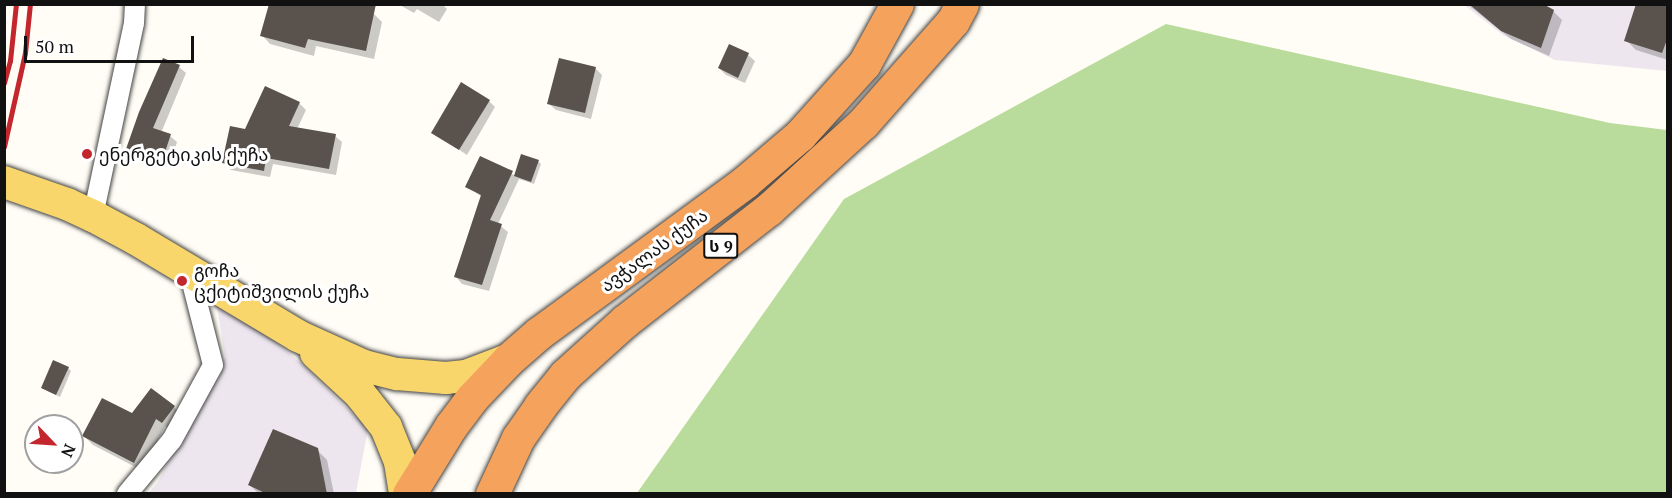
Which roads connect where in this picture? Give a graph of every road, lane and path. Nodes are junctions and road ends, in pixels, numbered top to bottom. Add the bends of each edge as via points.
1 (135, 4) edge
2 (897, 4) edge
3 (962, 4) edge
4 (4, 182) edge
5 (80, 210) junction
6 (189, 271) junction
7 (298, 336) junction
8 (508, 360) junction
9 (127, 494) edge
10 (405, 494) edge
11 (410, 494) edge
12 (492, 494) edge

1 - 5 street via 134,23
2 - 8 highway, ავჭალას ქუჩა / ს 9 via 864,64 800,135 745,182
3 - 12 highway, ავჭალას ქუჩა / ს 9 via 953,21 863,123 768,209 624,321 565,375 518,438
4 - 5 main road
5 - 6 main road
6 - 7 main road
6 - 9 street via 213,365 172,440
7 - 8 main road via 364,366 397,374 466,376
7 - 10 main road via 380,418 394,445
8 - 11 highway, ავჭალას ქუჩა / ს 9 via 471,398

